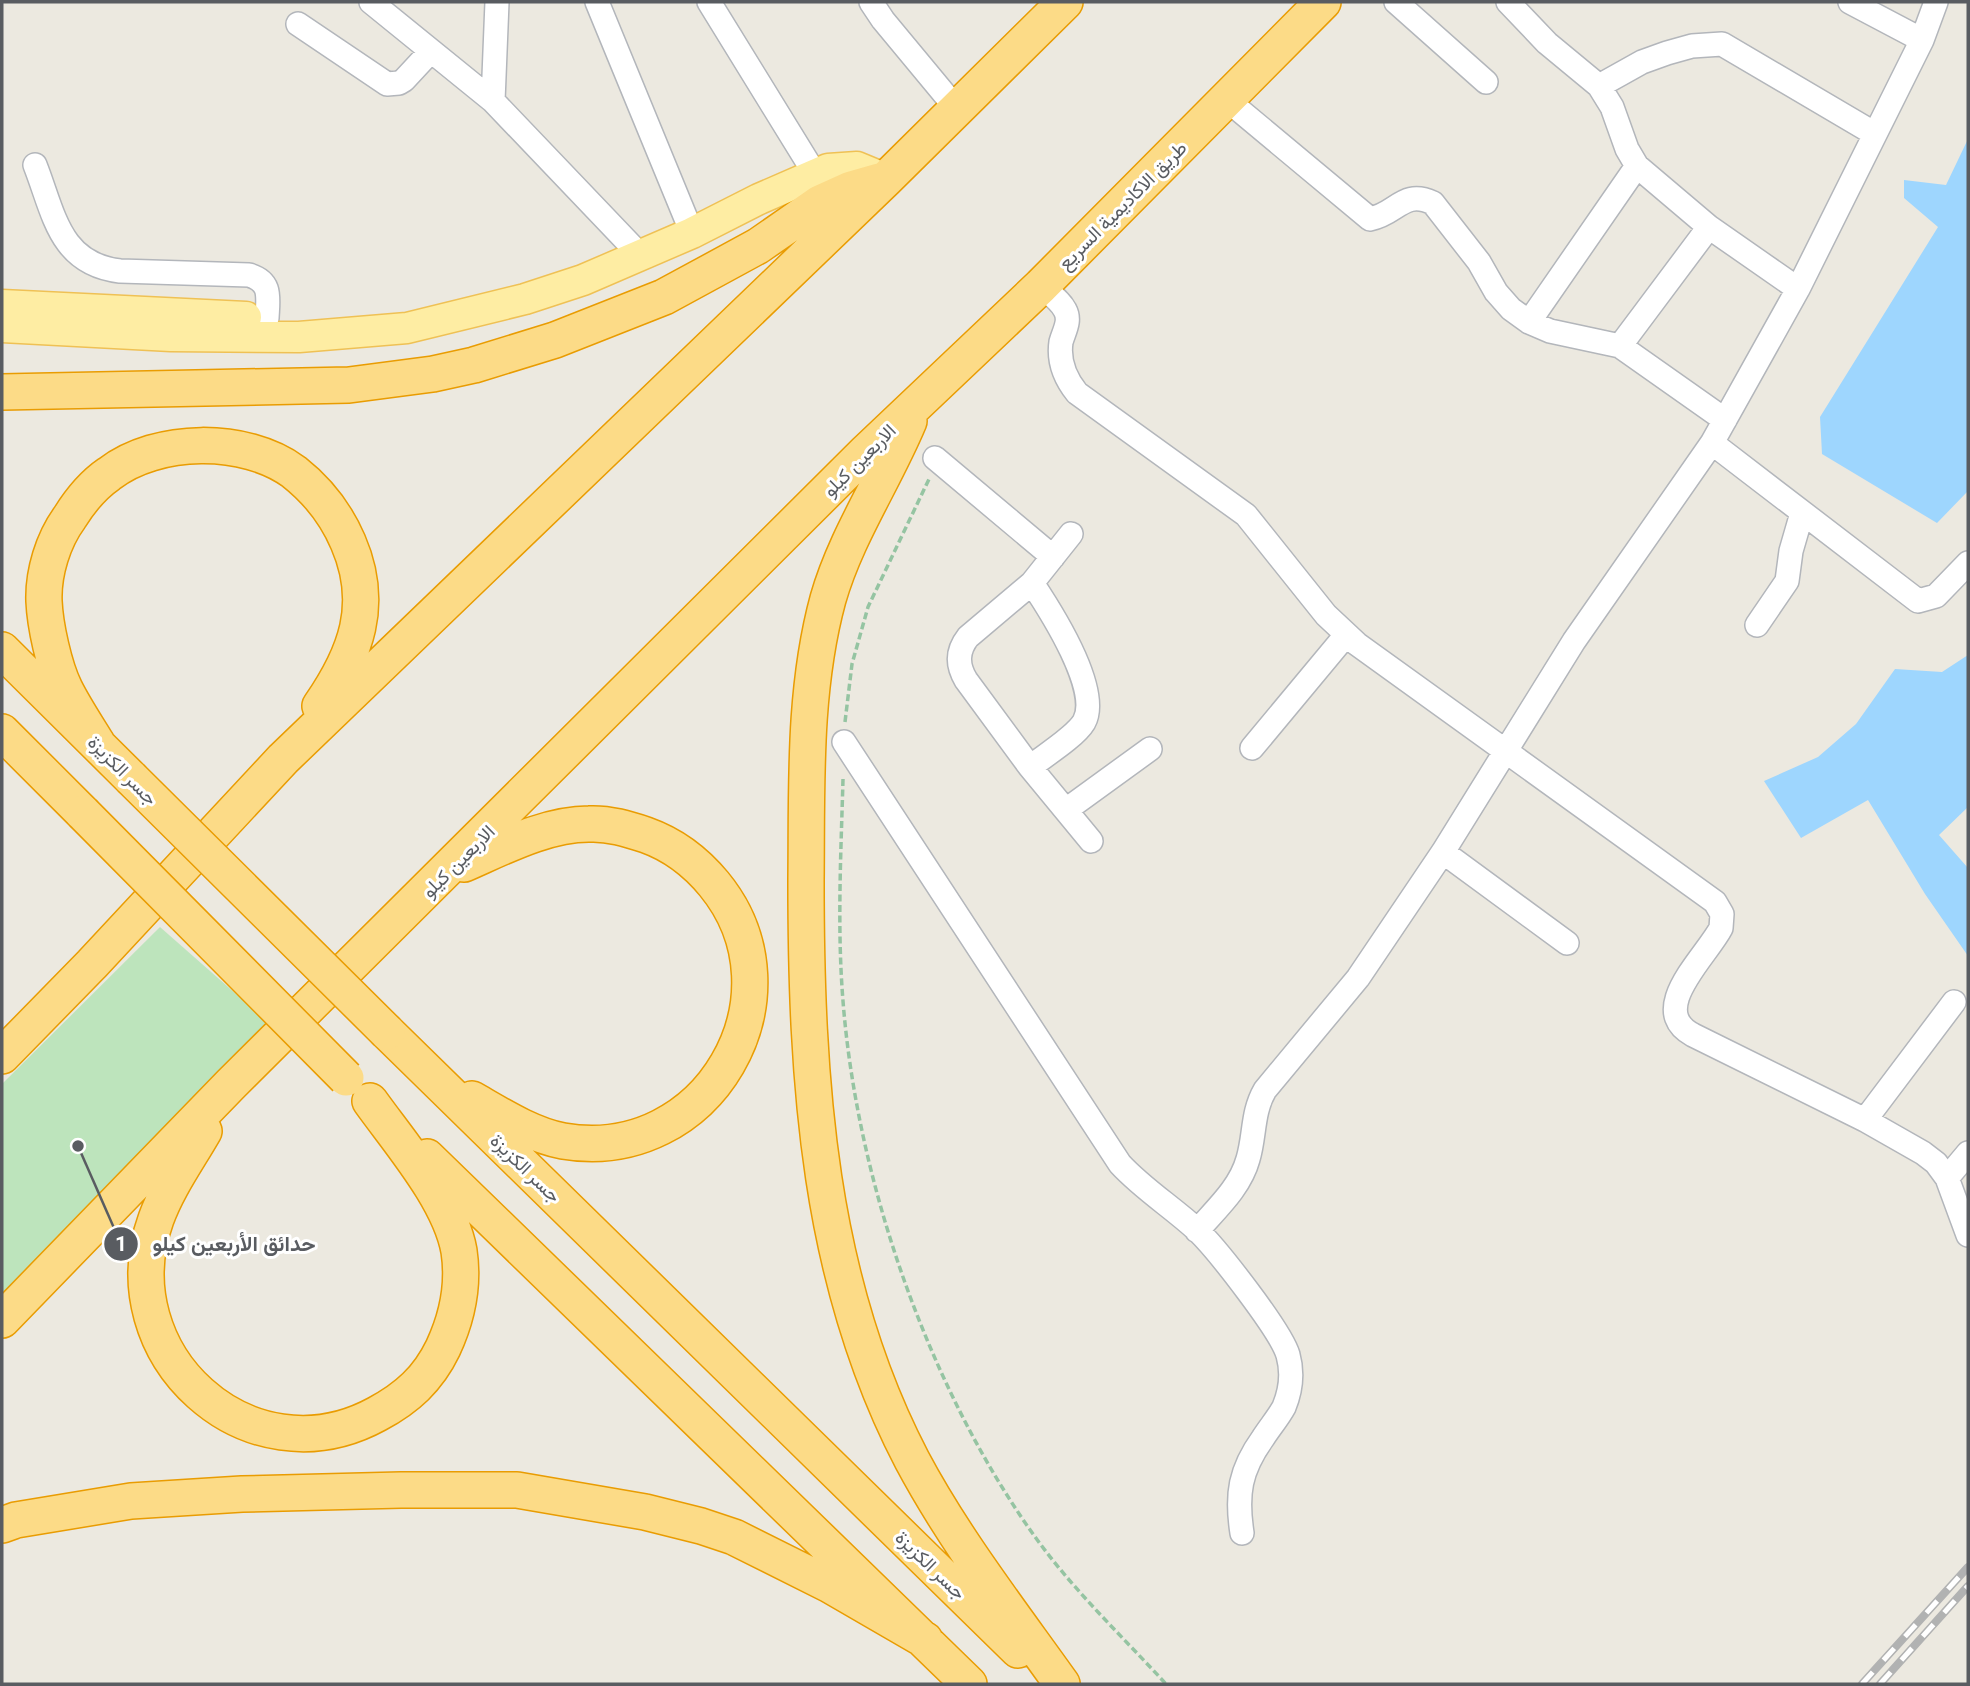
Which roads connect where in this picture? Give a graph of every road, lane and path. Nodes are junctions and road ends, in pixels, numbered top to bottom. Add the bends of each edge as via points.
1 (371, 2) edge
2 (497, 2) edge
3 (597, 2) edge
4 (709, 2) edge
5 (871, 2) edge
6 (1065, 2) edge
7 (1323, 2) edge
8 (1396, 2) edge
9 (1508, 2) edge
10 (1850, 2) edge
11 (1936, 2) edge
12 (298, 24) dead end
13 (1922, 40) junction
14 (430, 52) junction
15 (1486, 82) dead end
16 (1599, 86) junction
17 (1226, 99) junction
18 (493, 101) junction
19 (956, 108) junction
20 (1875, 134) junction
21 (35, 164) dead end
22 (1637, 166) junction
23 (815, 174) junction
24 (886, 179) junction
25 (1709, 227) junction
26 (692, 233) junction
27 (641, 256) junction
28 (1041, 286) junction
29 (1798, 289) junction
30 (2, 305) edge
31 (446, 317) junction
32 (267, 318) junction
33 (1529, 322) junction
34 (2, 327) edge
35 (1620, 346) junction
36 (2, 392) edge
37 (916, 404) junction
38 (1725, 420) junction
39 (1712, 443) junction
40 (935, 458) joint
41 (1802, 513) junction
42 (1071, 534) dead end
43 (1053, 557) junction
44 (1968, 563) edge
45 (1032, 583) junction
46 (1757, 625) dead end
47 (1346, 635) junction
48 (2, 649) edge
49 (2, 732) edge
50 (844, 742) junction
51 (97, 743) junction
52 (1252, 748) dead end
53 (1150, 749) dead end
54 (1506, 750) junction
55 (2, 754) edge
56 (283, 759) junction
57 (1030, 767) junction
58 (1066, 810) junction
59 (83, 813) junction
60 (1091, 841) dead end
61 (1443, 852) junction
62 (448, 871) junction
63 (1567, 943) dead end
64 (92, 964) junction
65 (1954, 1002) dead end
66 (2, 1028) edge
67 (2, 1056) edge
68 (434, 1077) junction
69 (232, 1084) junction
70 (358, 1089) junction
71 (1865, 1121) junction
72 (1968, 1153) edge
73 (1947, 1178) junction
74 (1197, 1231) junction
75 (1968, 1235) edge
76 (2, 1320) edge
77 (2, 1525) edge
78 (1242, 1533) dead end
79 (925, 1640) junction
80 (969, 1684) edge
81 (1053, 1684) edge
82 (1062, 1684) edge
83 (1166, 1684) edge

1 - 14 street
2 - 18 street
3 - 26 street
4 - 23 street
5 - 19 street
6 - 19 highway
7 - 17 highway, طريق الاكاديمية السريع
8 - 15 street
9 - 16 street via 1547,43
10 - 13 street
11 - 13 street
12 - 14 street via 387,84 404,80
13 - 20 street
14 - 18 street
16 - 20 street via 1667,53 1722,44
16 - 22 street
17 - 28 highway, طريق الاكاديمية السريع
17 - 33 street via 1370,219 1410,198 1433,203 1496,292
18 - 27 street
19 - 24 highway
20 - 29 street
21 - 32 street via 63,237 85,261 100,269 120,271 260,278 268,297
22 - 25 street
22 - 33 street
23 - 24 main road via 841,166 857,167
23 - 26 main road
24 - 36 highway via 820,203 758,246 664,297 555,340 474,365 391,381 317,387
24 - 56 highway
25 - 29 street
25 - 35 street
26 - 27 main road
27 - 31 main road via 555,290
28 - 37 highway, طريق الاكاديمية السريع
28 - 47 street via 1067,313 1061,364 1077,393 1246,515
29 - 38 street
30 - 32 main road
31 - 32 main road
31 - 34 main road via 390,331 299,337
33 - 35 street
35 - 38 street
37 - 62 highway, الاربعين كيلو
37 - 82 highway via 838,568 815,658 808,727 806,955 815,1121 841,1266 891,1416 957,1537
38 - 39 street
39 - 41 street
39 - 54 street via 1574,640
40 - 43 street
40 - 50 path via 927,485 868,607 852,664
41 - 44 street via 1918,601 1936,596
41 - 46 street via 1787,581
42 - 43 street
43 - 45 street
45 - 57 street via 1055,616 1080,669 1087,712 1075,732
45 - 57 street via 968,637 959,658 966,680
47 - 52 street
47 - 54 street
48 - 51 highway, جسر الكزيزة
49 - 59 highway
50 - 74 street via 1120,1164
50 - 83 path via 839,943 843,1003 860,1122 901,1272 932,1350 992,1472 1033,1535 1081,1594
51 - 56 highway via 64,687 47,628 43,599 60,530 80,501 109,473 134,460 177,446 224,446 270,459 319,495 340,523 359,579 359,626 352,650 338,681
51 - 68 highway, جسر الكزيزة, bridge
53 - 58 street
54 - 61 street
54 - 71 street via 1720,907 1721,928 1675,1000 1674,1014 1681,1027
55 - 59 highway
56 - 64 highway
57 - 58 street
58 - 60 street
59 - 70 highway, bridge
61 - 63 street
61 - 74 street via 1358,978 1265,1090 1255,1111 1244,1171
62 - 68 highway via 551,830 588,824 655,838 685,855 721,892 743,937 749,990 740,1035 720,1076 685,1113 641,1136 590,1144 561,1140 506,1118
62 - 69 highway, الاربعين كيلو
64 - 66 highway via 27,1016
64 - 67 highway
65 - 71 street
68 - 81 highway, جسر الكزيزة
69 - 70 highway via 156,1220 146,1268 156,1332 178,1370 205,1400 247,1424 301,1433 335,1431 366,1420 397,1404 421,1384 436,1363 461,1290 458,1250 436,1194
69 - 76 highway, الاربعين كيلو
70 - 79 highway
71 - 73 street via 1923,1153
72 - 73 street
73 - 75 street
74 - 78 street via 1278,1333 1291,1374 1289,1396 1280,1415 1248,1458 1238,1508
77 - 79 highway via 131,1501 242,1494 517,1490 645,1512 734,1537
79 - 80 highway

